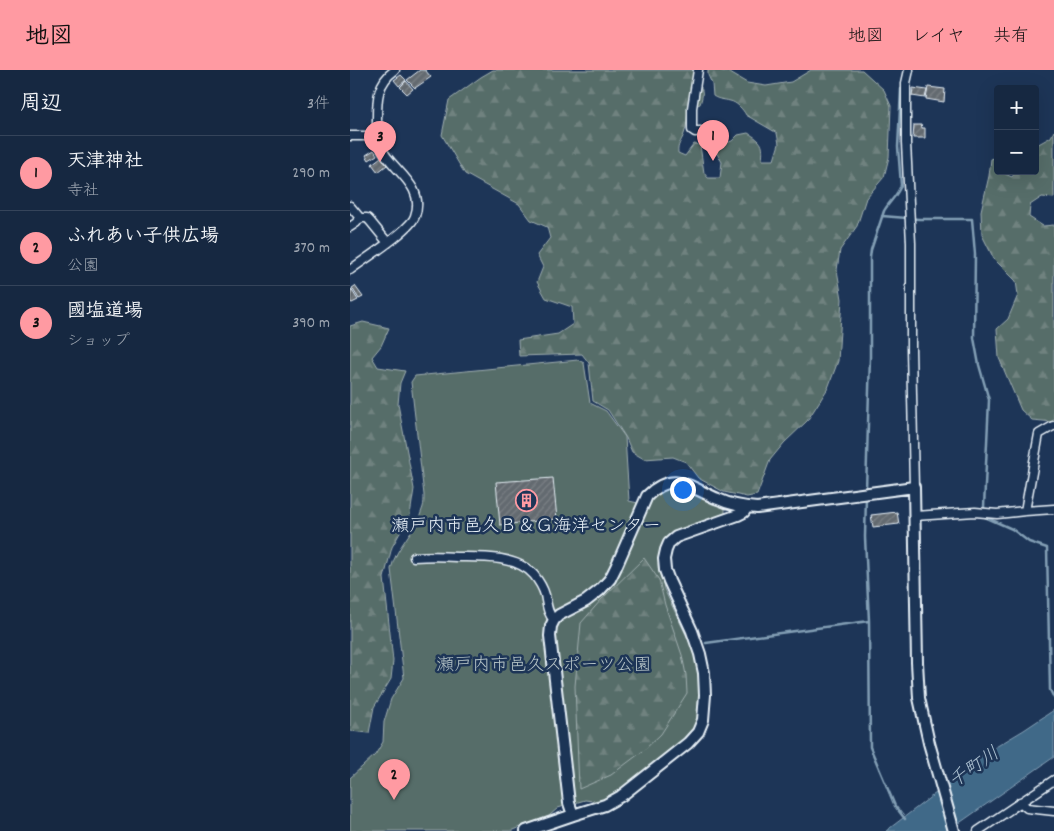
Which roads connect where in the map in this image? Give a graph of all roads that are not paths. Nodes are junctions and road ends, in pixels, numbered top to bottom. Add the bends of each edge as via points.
1 (395, 70) edge
2 (698, 70) edge
3 (909, 70) edge
4 (700, 131) dead end
5 (350, 136) edge
6 (377, 136) junction
7 (350, 206) edge
8 (360, 218) junction
9 (350, 227) edge
10 (388, 242) junction
11 (350, 270) edge
12 (1054, 426) edge
13 (914, 488) junction
14 (747, 507) junction
15 (1054, 509) edge
16 (1024, 510) junction
17 (915, 516) junction
18 (414, 557) dead end
19 (554, 620) junction
20 (1054, 780) edge
21 (1020, 802) junction
22 (1054, 812) edge
23 (573, 815) junction
24 (526, 831) edge
25 (954, 831) edge
26 (978, 831) edge

1 - 6 street via 384,81 378,96
2 - 4 street via 692,130
3 - 13 street via 906,143
5 - 6 street
6 - 10 street via 384,153 414,188 416,196 416,216
7 - 8 street
8 - 9 street
8 - 10 street via 367,218
10 - 11 street
12 - 16 street via 1039,434
13 - 14 street via 771,507
13 - 17 street
14 - 19 street via 719,500 688,484 669,482 654,488 647,496 610,579 586,601 559,614
14 - 23 street via 738,515 676,536 669,543 664,559 668,581 692,631 704,673 703,720 698,732 621,796
15 - 16 street
16 - 17 street via 997,514
17 - 25 street via 919,698
18 - 19 street via 485,557 521,566 533,574 542,588
19 - 23 street via 550,636
20 - 21 street
21 - 22 street via 1028,808
21 - 26 street
23 - 24 street

